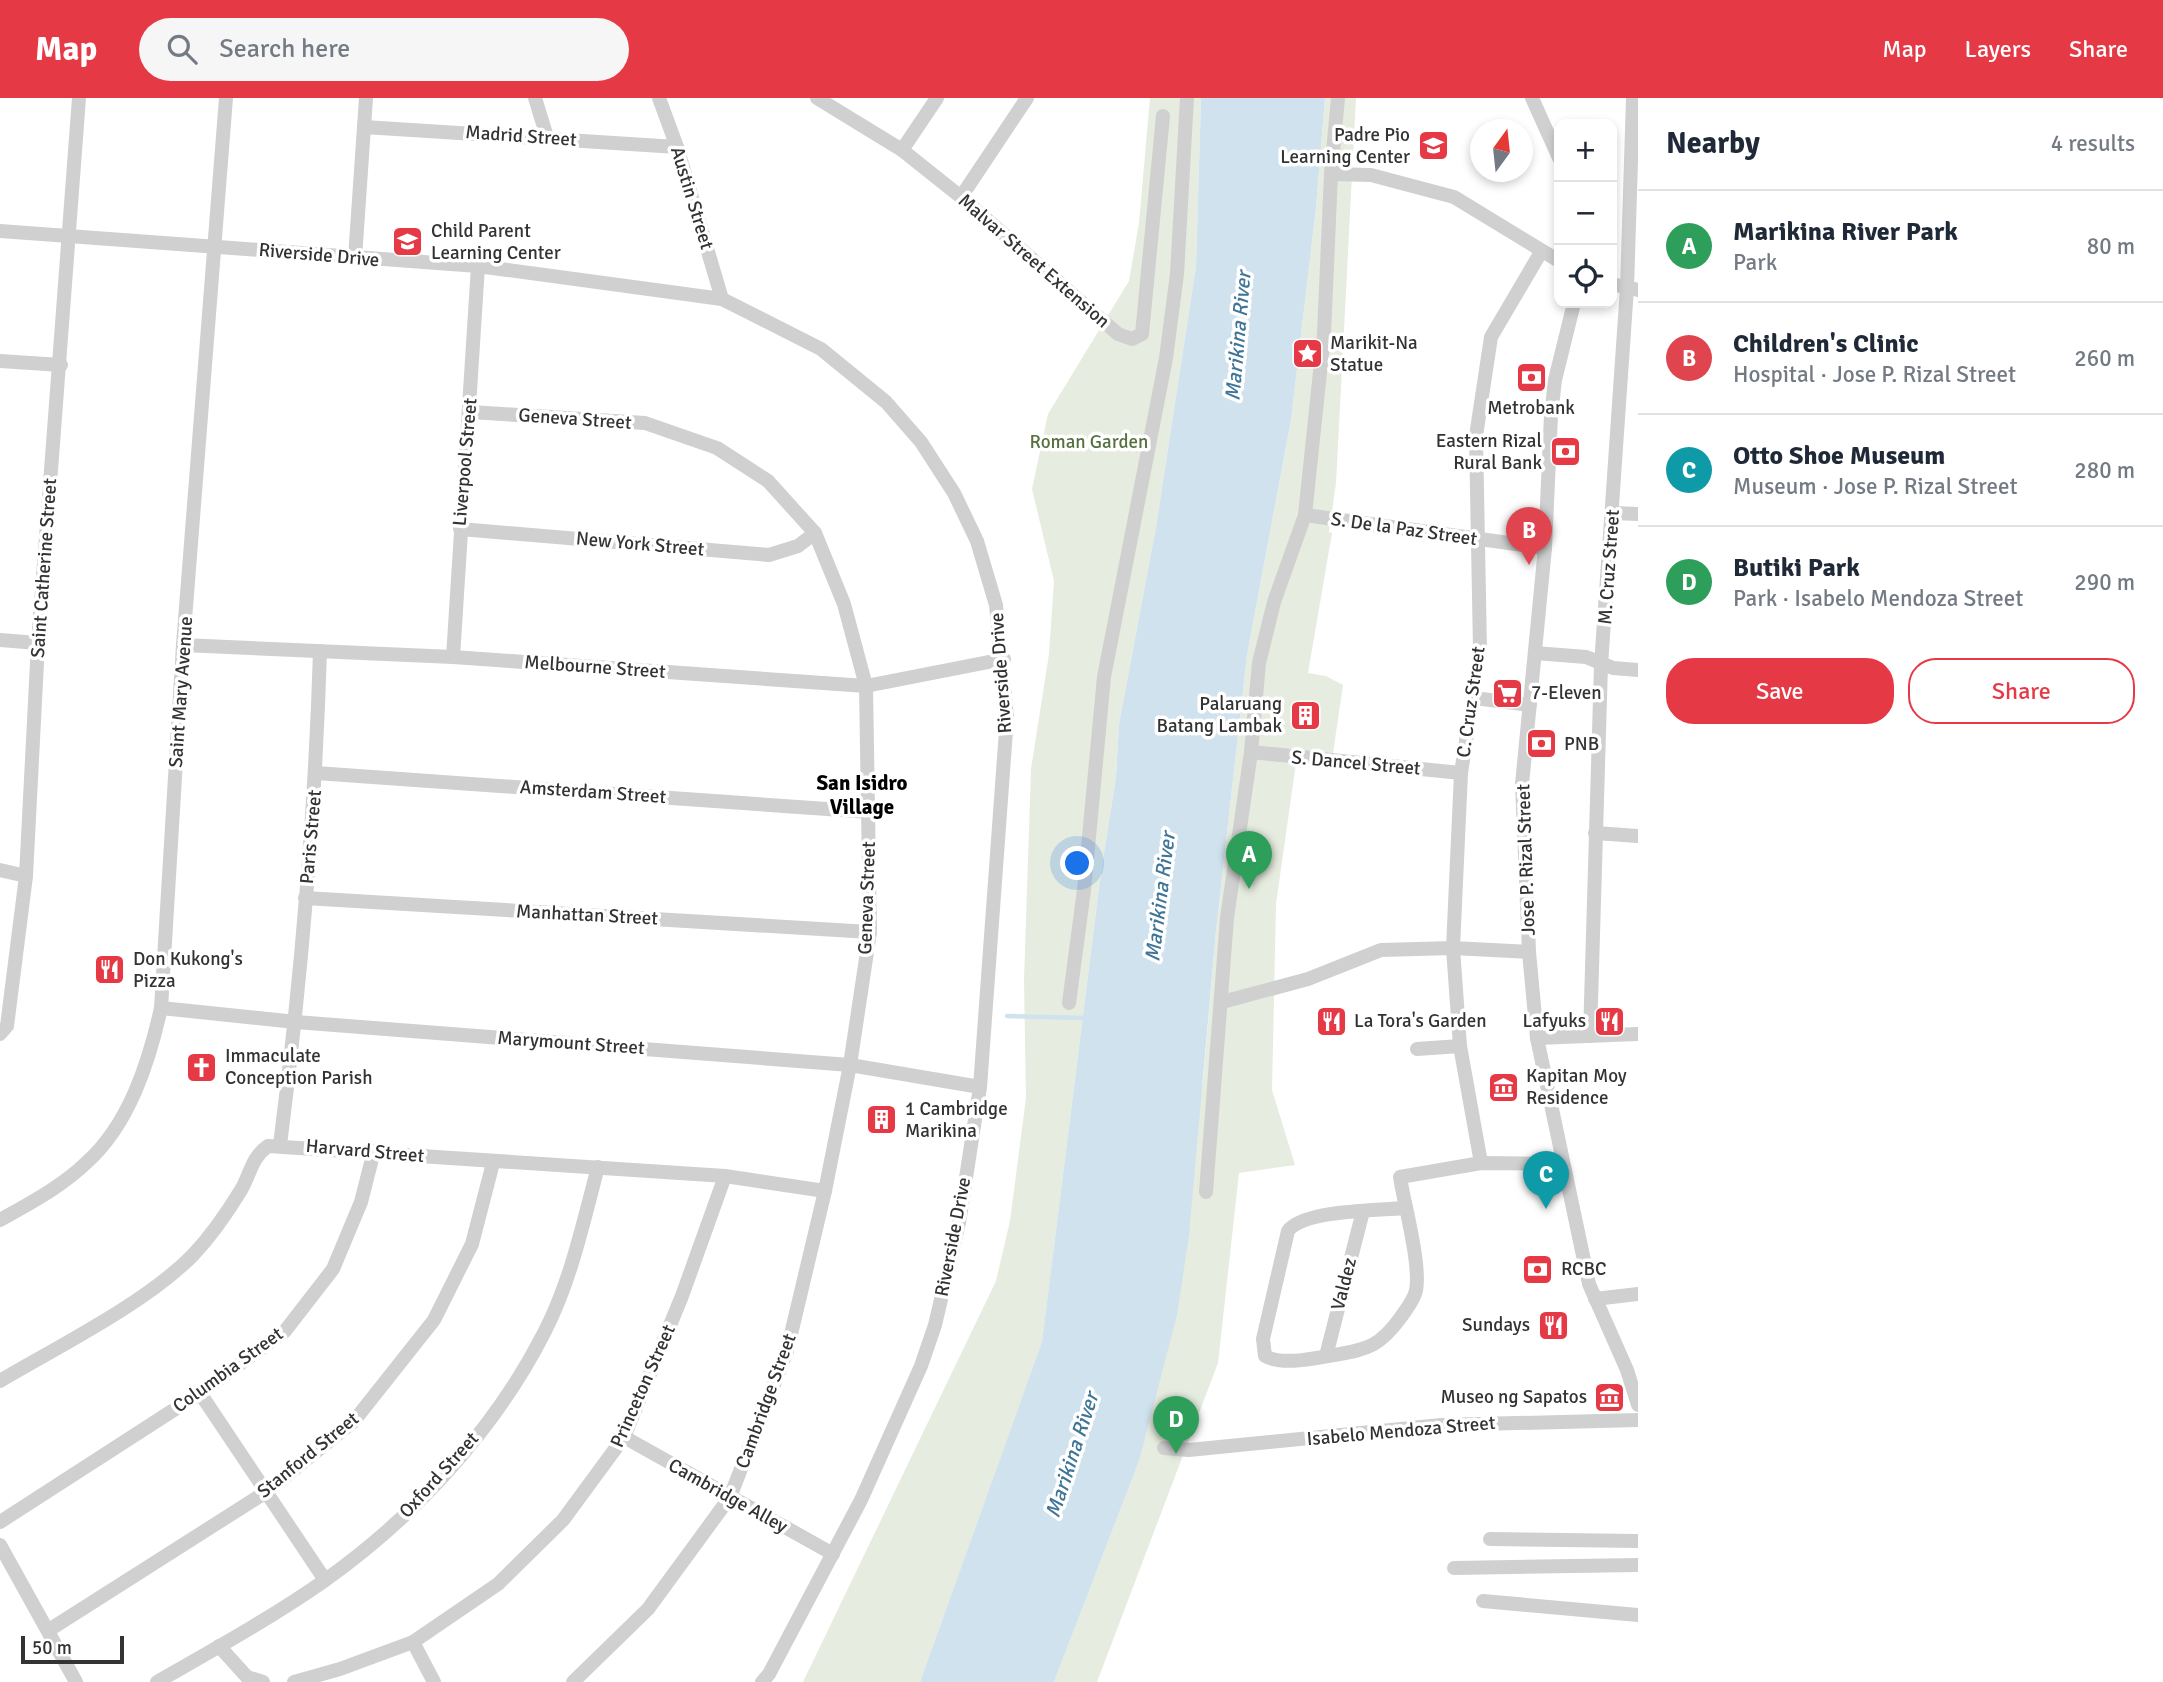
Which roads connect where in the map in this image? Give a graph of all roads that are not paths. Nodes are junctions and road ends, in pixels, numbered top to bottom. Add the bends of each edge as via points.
1 (79, 98) edge
2 (226, 98) edge
3 (366, 98) edge
4 (535, 98) edge
5 (659, 98) edge
6 (817, 98) edge
7 (937, 98) edge
8 (1027, 98) edge
9 (1187, 98) edge
10 (1338, 98) edge
11 (1532, 98) edge
12 (1633, 98) edge
13 (1163, 116) dead end
14 (364, 127) junction
15 (547, 137) junction
16 (1554, 147) edge
17 (677, 148) junction
18 (902, 150) junction
19 (1331, 174) junction
20 (961, 197) junction
21 (0, 231) edge
22 (69, 236) junction
23 (216, 247) junction
24 (1541, 253) junction
25 (355, 258) junction
26 (1554, 259) edge
27 (478, 266) junction
28 (1633, 289) edge
29 (722, 299) junction
30 (1573, 308) edge
31 (0, 361) edge
32 (61, 365) junction
33 (470, 412) junction
34 (1613, 513) junction
35 (1638, 514) edge
36 (1305, 515) junction
37 (460, 530) junction
38 (815, 533) junction
39 (1480, 540) junction
40 (1545, 548) junction
41 (0, 640) edge
42 (38, 643) junction
43 (183, 645) junction
44 (320, 651) junction
45 (1535, 653) junction
46 (453, 657) junction
47 (1004, 659) junction
48 (1601, 664) junction
49 (1638, 670) edge
50 (866, 686) junction
51 (1475, 698) junction
52 (1530, 705) junction
53 (1251, 752) junction
54 (316, 773) junction
55 (1461, 773) junction
56 (870, 812) junction
57 (1595, 832) junction
58 (1638, 836) edge
59 (0, 870) edge
60 (26, 876) junction
61 (305, 898) junction
62 (870, 932) junction
63 (1453, 948) junction
64 (1529, 952) junction
65 (1223, 1002) junction
66 (1069, 1003) dead end
67 (161, 1008) junction
68 (296, 1022) junction
69 (2, 1027) edge
70 (1638, 1034) edge
71 (1590, 1037) junction
72 (1537, 1038) junction
73 (1460, 1046) junction
74 (1416, 1049) dead end
75 (850, 1065) junction
76 (980, 1087) junction
77 (280, 1144) junction
78 (374, 1151) junction
79 (493, 1163) junction
80 (1482, 1163) junction
81 (1563, 1164) junction
82 (598, 1167) junction
83 (725, 1176) junction
84 (825, 1191) junction
85 (1206, 1192) dead end
86 (1406, 1208) junction
87 (1363, 1211) junction
88 (0, 1220) edge
89 (1638, 1294) edge
90 (1595, 1299) junction
91 (1326, 1356) junction
92 (0, 1381) edge
93 (200, 1393) junction
94 (1638, 1405) edge
95 (1638, 1420) edge
96 (624, 1437) junction
97 (1164, 1448) dead end
98 (267, 1492) junction
99 (730, 1497) junction
100 (0, 1522) edge
101 (1490, 1539) dead end
102 (1638, 1541) edge
103 (0, 1545) edge
104 (833, 1554) junction
105 (1638, 1565) edge
106 (1454, 1568) dead end
107 (325, 1580) junction
108 (1483, 1601) dead end
109 (1638, 1615) edge
110 (49, 1630) junction
111 (414, 1642) junction
112 (219, 1646) junction
113 (76, 1682) edge
114 (156, 1682) edge
115 (263, 1682) edge
116 (294, 1682) edge
117 (434, 1682) edge
118 (573, 1682) edge
119 (762, 1682) edge

1 - 22 street, Saint Catherine Street
2 - 23 street, Saint Mary Avenue
3 - 14 street
4 - 15 street
5 - 17 street, Austin Street
6 - 18 street, Malvar Street Extension
7 - 18 street
8 - 20 street
9 - 66 street via 1176,286 1104,677
10 - 19 street
11 - 16 street
12 - 28 street, M. Cruz Street
13 - 20 street, Malvar Street Extension via 1142,334 1138,338 1118,334
14 - 15 street, Madrid Street
14 - 25 street
15 - 17 street, Madrid Street
17 - 29 street, Austin Street
18 - 20 street, Malvar Street Extension
19 - 24 street via 1371,175 1454,197
19 - 36 street via 1324,334
21 - 22 street, Riverside Drive
22 - 23 street, Riverside Drive
22 - 32 street, Saint Catherine Street
23 - 25 street, Riverside Drive
23 - 43 street, Saint Mary Avenue
24 - 26 street
24 - 39 street, C. Cruz Street via 1491,337 1476,436
25 - 27 street, Riverside Drive
27 - 29 street, Riverside Drive
27 - 33 street, Liverpool Street
28 - 34 street, M. Cruz Street
29 - 47 street, Riverside Drive via 821,349 886,402 921,442 978,541 996,604
30 - 40 street, Jose P. Rizal Street via 1554,391
31 - 32 street
32 - 42 street, Saint Catherine Street
33 - 37 street, Liverpool Street
33 - 38 street, Geneva Street via 645,423 717,448 768,481
34 - 35 street
34 - 48 street, M. Cruz Street
36 - 39 street, S. De la Paz Street
36 - 53 street via 1261,653
37 - 38 street, New York Street via 769,555 798,546
37 - 46 street, Liverpool Street
38 - 50 street, Geneva Street via 844,604
39 - 40 street, S. De la Paz Street
39 - 51 street, C. Cruz Street
40 - 45 street, Jose P. Rizal Street
41 - 42 street
42 - 60 street, Saint Catherine Street
43 - 44 street, Melbourne Street
43 - 67 street, Saint Mary Avenue
44 - 46 street, Melbourne Street
44 - 54 street, Paris Street
45 - 48 street via 1586,657
45 - 52 street, Jose P. Rizal Street
46 - 50 street, Melbourne Street
47 - 50 street, Melbourne Street
47 - 76 street, Riverside Drive via 1007,717
48 - 49 street
48 - 57 street, M. Cruz Street
50 - 56 street, Geneva Street
51 - 52 street
51 - 55 street, C. Cruz Street
52 - 64 street, Jose P. Rizal Street via 1521,802
53 - 55 street, S. Dancel Street
53 - 65 street via 1227,918
54 - 56 street, Amsterdam Street
54 - 61 street, Paris Street
55 - 63 street, C. Cruz Street
56 - 62 street, Geneva Street
57 - 58 street
57 - 71 street, M. Cruz Street
59 - 60 street
60 - 69 street, Saint Catherine Street
61 - 62 street, Manhattan Street
61 - 68 street, Paris Street
62 - 75 street, Geneva Street
63 - 64 street
63 - 65 street via 1381,950 1308,979
63 - 73 street, C. Cruz Street
64 - 72 street, Jose P. Rizal Street
65 - 85 street
67 - 68 street, Marymount Street
67 - 88 street, Saint Mary Avenue via 146,1064 112,1133 73,1174
68 - 75 street, Marymount Street
68 - 77 street, Paris Street
70 - 71 street
71 - 72 street
72 - 81 street, Jose P. Rizal Street
73 - 74 street
73 - 80 street, C. Cruz Street
75 - 76 street, Marymount Street
75 - 84 street, Cambridge Street
76 - 104 street, Riverside Drive via 959,1223 935,1325 921,1366
77 - 78 street, Harvard Street
77 - 92 street, Harvard Street via 259,1152 221,1220 166,1280
78 - 79 street, Harvard Street
78 - 93 street, Columbia Street via 361,1202 333,1269 285,1331
79 - 82 street, Harvard Street
79 - 98 street, Stanford Street via 472,1244 434,1320 354,1421
80 - 81 street
80 - 86 street via 1400,1177
81 - 90 street, Jose P. Rizal Street
82 - 83 street, Harvard Street
82 - 107 street, Oxford Street via 572,1265 545,1331 507,1399 416,1506
83 - 84 street, Harvard Street
83 - 96 street, Princeton Street
84 - 99 street, Cambridge Street via 787,1351
86 - 87 street
86 - 91 street via 1417,1276 1409,1305 1369,1349
87 - 91 street, Valdez
87 - 91 street via 1313,1217 1289,1231 1263,1353 1270,1359 1285,1360
89 - 90 street
90 - 94 street, Jose P. Rizal Street
93 - 98 street
93 - 100 street, Columbia Street
95 - 97 street, Isabelo Mendoza Street via 1441,1426 1189,1450
96 - 99 street, Cambridge Alley
96 - 111 street, Princeton Street via 563,1520 498,1584
98 - 107 street
98 - 110 street, Stanford Street
99 - 104 street, Cambridge Alley
99 - 118 street, Cambridge Street via 648,1609
101 - 102 street
103 - 110 street
104 - 119 street, Riverside Drive
105 - 106 street
107 - 112 street, Oxford Street
108 - 109 street
110 - 113 street
111 - 116 street, Princeton Street
111 - 117 street
112 - 114 street, Oxford Street
112 - 115 street via 247,1677

